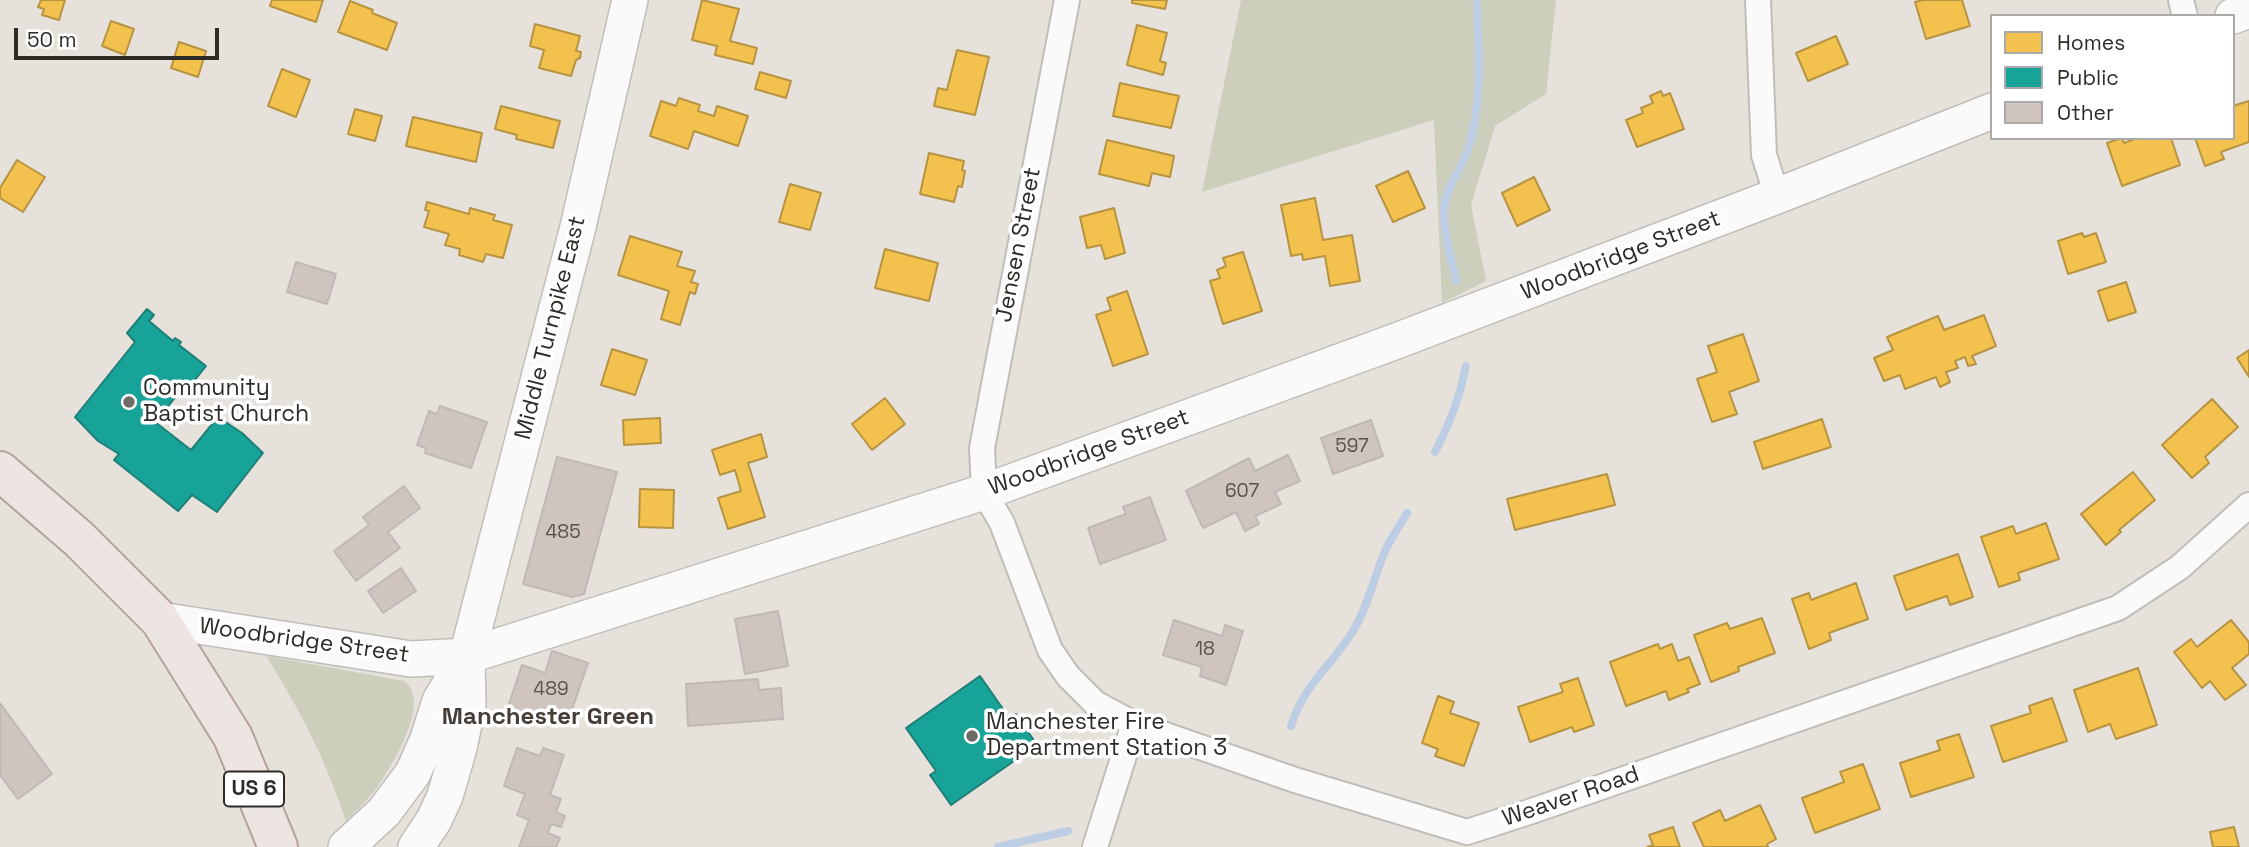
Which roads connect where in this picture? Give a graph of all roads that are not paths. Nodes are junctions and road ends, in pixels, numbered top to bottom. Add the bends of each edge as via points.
1 (630, 0) edge
2 (1067, 0) edge
3 (1758, 0) edge
4 (1990, 112) edge
5 (1777, 196) junction
6 (0, 471) edge
7 (984, 492) junction
8 (2249, 505) edge
9 (160, 620) junction
10 (467, 656) junction
11 (1134, 724) junction
12 (1466, 839) edge
13 (421, 843) edge
14 (278, 847) edge
15 (346, 847) edge
16 (1095, 847) edge

1 - 10 main road, Middle Turnpike East via 578,227
2 - 7 street, Jensen Street via 982,448
3 - 5 street via 1764,155
4 - 5 main road, Woodbridge Street
5 - 7 main road, Woodbridge Street
6 - 9 main road, US 6 via 79,538
7 - 10 main road, Woodbridge Street
7 - 11 street, Weaver Road via 1002,523 1050,650 1095,703
8 - 12 street, Weaver Road via 2180,567 2118,608 1529,812
9 - 10 main road, Woodbridge Street via 411,659
9 - 14 main road, US 6 via 233,737
10 - 13 main road, Middle Turnpike East via 468,705 459,748 445,796
10 - 15 main road, Middle Turnpike East via 440,701 413,773 384,812
11 - 12 street, Weaver Road
11 - 16 street

